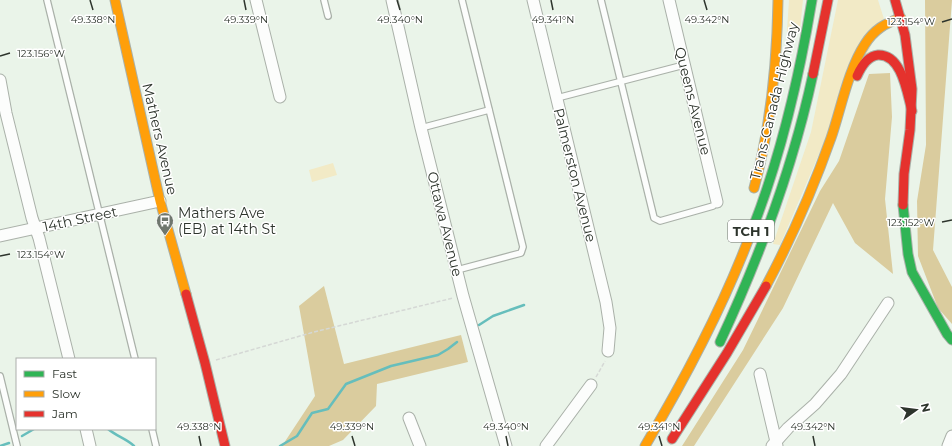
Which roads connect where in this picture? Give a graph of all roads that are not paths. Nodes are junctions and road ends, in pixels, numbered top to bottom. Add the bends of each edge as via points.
1 (47, 0) edge
2 (115, 0) edge
3 (256, 0) edge
4 (324, 0) edge
5 (392, 0) edge
6 (462, 0) edge
7 (533, 0) edge
8 (601, 0) edge
9 (669, 0) edge
10 (778, 0) edge
11 (812, 0) edge
12 (828, 0) edge
13 (895, 0) edge
14 (328, 16) dead end
15 (900, 18) junction
16 (684, 65) junction
17 (0, 80) edge
18 (620, 82) junction
19 (280, 97) dead end
20 (556, 98) junction
21 (489, 110) junction
22 (912, 111) junction
23 (839, 116) junction
24 (421, 128) junction
25 (751, 199) dead end
26 (160, 201) junction
27 (718, 202) joint
28 (99, 214) junction
29 (35, 229) junction
30 (0, 236) edge
31 (731, 257) dead end
32 (457, 270) junction
33 (888, 303) dead end
34 (952, 340) edge
35 (717, 348) dead end
36 (608, 351) road end
37 (69, 358) edge
38 (135, 358) edge
39 (710, 361) dead end
40 (760, 374) dead end
41 (0, 376) edge
42 (591, 385) road end
43 (409, 418) dead end
44 (86, 430) edge
45 (152, 430) edge
46 (952, 436) edge
47 (669, 442) edge
48 (775, 445) edge
49 (17, 446) edge
50 (90, 446) edge
51 (156, 446) edge
52 (225, 446) edge
53 (420, 446) edge
54 (506, 446) edge
55 (546, 446) edge
56 (644, 446) edge
57 (948, 446) edge

1 - 28 lane
2 - 26 main road, Mathers Avenue
3 - 19 street
4 - 14 lane
5 - 24 street, Ottawa Avenue
6 - 21 lane
7 - 20 street, Palmerston Avenue
8 - 18 lane
9 - 16 street, Queens Avenue
10 - 25 main road via 772,101
11 - 56 main road, Trans-Canada Highway / TCH 1 via 787,120 757,216 732,281 709,330
12 - 35 main road, TCH 1 via 802,124 782,191 746,287
13 - 15 main road
15 - 22 main road via 908,53
15 - 23 main road via 881,26 868,40 853,69
16 - 18 lane
16 - 27 street, Queens Avenue
17 - 29 street
18 - 20 lane
18 - 27 lane via 654,218 660,221 713,206
20 - 36 street, Palmerston Avenue via 606,302 610,328
21 - 24 lane
21 - 32 lane via 523,247 521,253
22 - 23 main road via 901,72 892,60 881,54 874,55 864,63
22 - 34 main road via 903,205 908,254 912,272
23 - 47 main road via 804,204 762,292 727,353
24 - 32 street, Ottawa Avenue
26 - 28 street, 14th Street
26 - 52 main road, Mathers Avenue
28 - 29 street, 14th Street
28 - 38 lane
29 - 30 street, 14th Street
29 - 37 street
31 - 56 main road via 709,312
32 - 54 street, Ottawa Avenue
33 - 48 street via 841,374 815,404 788,428
39 - 47 main road
40 - 48 street
41 - 49 lane
42 - 55 street
43 - 53 street
44 - 50 street
45 - 51 lane
46 - 57 street

